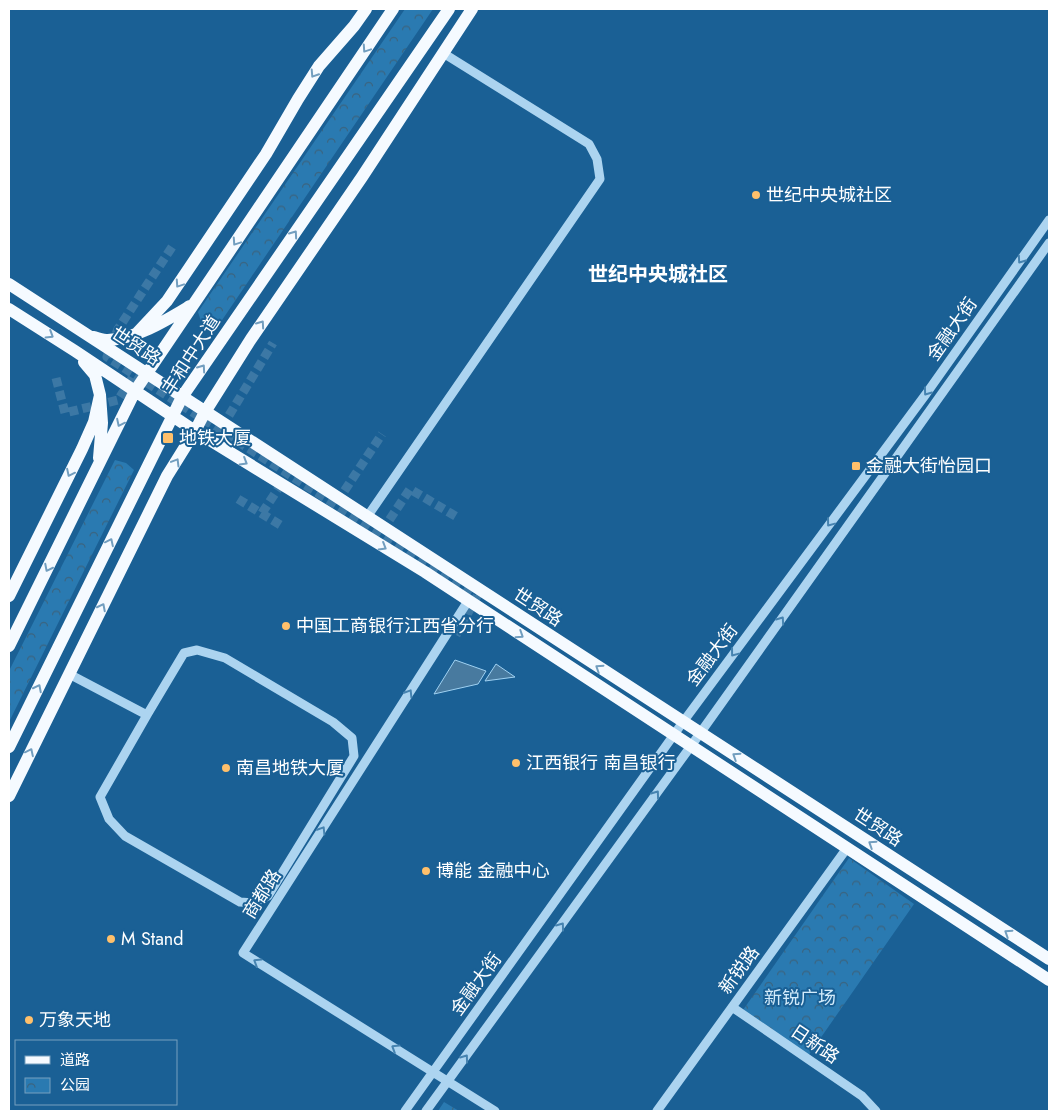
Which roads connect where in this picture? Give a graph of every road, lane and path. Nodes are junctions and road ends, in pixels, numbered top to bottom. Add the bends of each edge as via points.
1 (366, 9) edge
2 (393, 9) edge
3 (449, 9) edge
4 (472, 9) edge
5 (443, 53) junction
6 (1049, 220) edge
7 (1049, 242) edge
8 (9, 284) edge
9 (194, 304) junction
10 (9, 309) edge
11 (137, 333) junction
12 (88, 336) junction
13 (75, 351) junction
14 (146, 374) junction
15 (135, 391) junction
16 (100, 395) junction
17 (182, 397) junction
18 (205, 412) junction
19 (172, 417) junction
20 (195, 431) junction
21 (99, 466) junction
22 (367, 517) junction
23 (9, 596) edge
24 (468, 601) junction
25 (9, 646) edge
26 (69, 674) junction
27 (147, 715) junction
28 (683, 722) junction
29 (700, 733) junction
30 (674, 735) junction
31 (691, 746) junction
32 (9, 747) edge
33 (9, 796) edge
34 (847, 848) junction
35 (1049, 959) edge
36 (1049, 980) edge
37 (732, 1007) junction
38 (433, 1072) junction
39 (448, 1082) junction
40 (405, 1111) edge
41 (426, 1111) edge
42 (495, 1111) edge
43 (657, 1111) edge
44 (876, 1111) edge

1 -> 11 main road via 319,66 266,154 167,301
2 -> 9 main road, 丰和中大道
17 -> 3 main road, 丰和中大道
4 - 5 main road
18 -> 5 main road
5 - 22 street via 589,144 597,159 600,179
6 -> 28 street, 金融大街 via 926,394
29 -> 7 street, 金融大街
8 - 12 main road, 世贸路
9 - 11 main road via 157,326
9 - 14 main road, 丰和中大道
10 -> 13 main road, 世贸路
11 - 12 main road via 107,340
12 - 14 main road, 世贸路
13 - 15 main road, 世贸路
13 - 16 main road via 95,375
14 - 15 main road, 丰和中大道
14 - 17 main road, 世贸路
15 - 19 main road, 世贸路
15 -> 21 main road, 丰和中大道
16 - 21 main road
16 -> 23 main road via 94,422
17 - 18 main road, 世贸路
17 - 19 main road, 丰和中大道
18 - 20 main road
18 - 22 main road, 世贸路
19 - 20 main road, 世贸路
32 -> 19 main road, 丰和中大道
20 -> 24 main road, 世贸路
26 -> 20 main road via 167,476
21 -> 25 main road, 丰和中大道
28 -> 22 main road, 世贸路
24 -> 30 main road, 世贸路
38 -> 24 street, 商都路 via 243,953
26 - 27 street
33 -> 26 main road
27 - 27 street via 100,797 109,819 125,836 240,902 254,903 268,896 354,756 352,738 333,722 225,658 197,650 184,653
28 - 29 main road, 世贸路
28 - 30 street, 金融大街
29 - 31 street, 金融大街
35 -> 29 main road, 世贸路
30 - 31 main road, 世贸路
30 - 38 street, 金融大街
31 - 34 main road, 世贸路
39 -> 31 street, 金融大街
34 - 36 main road, 世贸路
34 - 37 street, 新锐路
37 - 43 street, 新锐路
37 - 44 street, 日新路 via 862,1096
38 - 39 street, 商都路
38 - 40 street, 金融大街
39 - 41 street, 金融大街
39 - 42 street, 商都路

